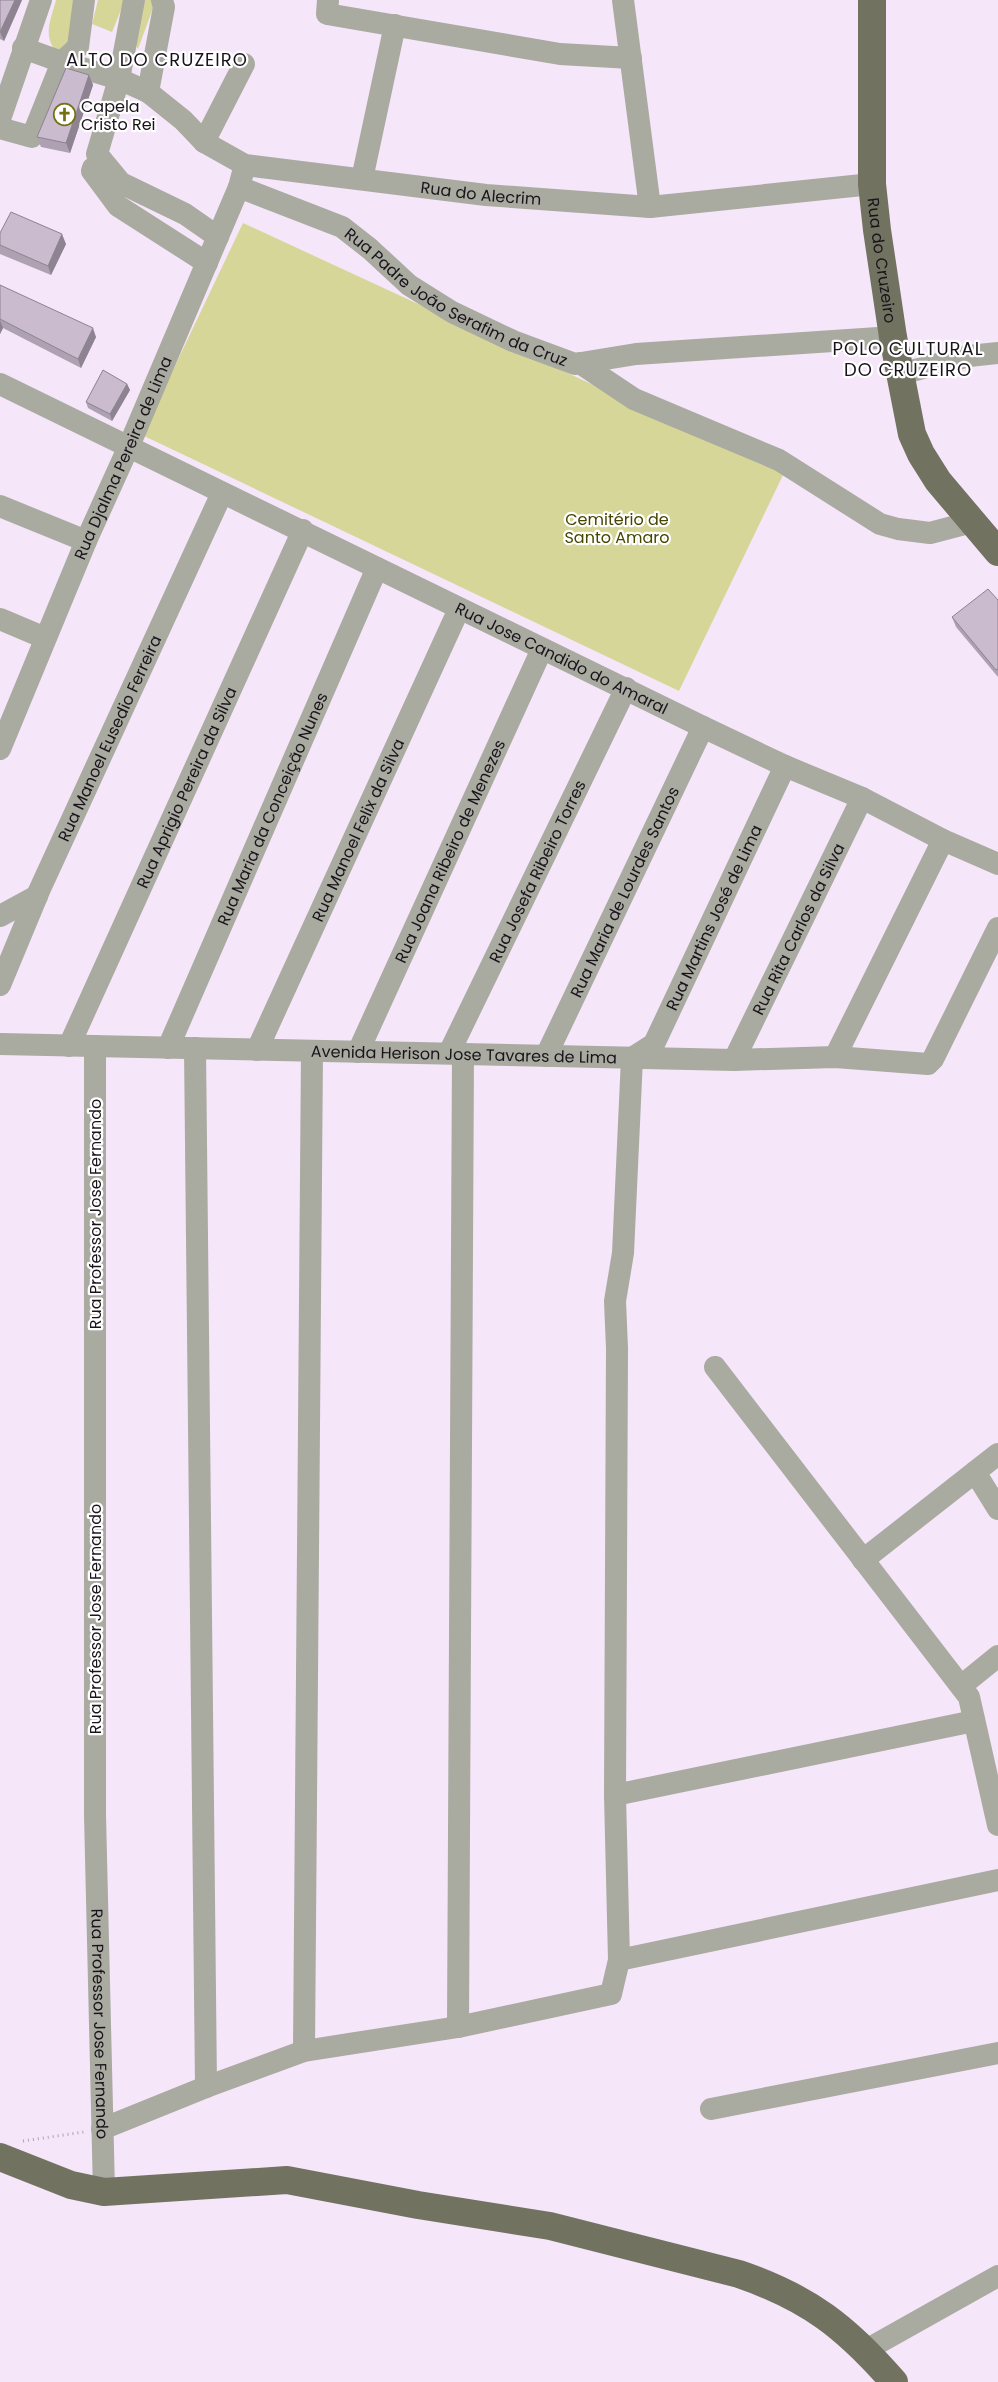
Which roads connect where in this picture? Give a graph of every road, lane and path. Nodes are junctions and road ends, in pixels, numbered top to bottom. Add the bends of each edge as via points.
1 (41, 0) edge
2 (84, 0) edge
3 (134, 0) edge
4 (162, 0) edge
5 (623, 0) edge
6 (872, 0) edge
7 (328, 7) edge
8 (395, 25) junction
9 (23, 48) junction
10 (631, 58) junction
11 (62, 62) junction
12 (244, 64) dead end
13 (118, 79) junction
14 (148, 92) junction
15 (0, 118) edge
16 (0, 128) edge
17 (204, 142) junction
18 (97, 154) junction
19 (245, 165) junction
20 (362, 179) junction
21 (872, 184) junction
22 (239, 187) junction
23 (650, 207) junction
24 (218, 237) junction
25 (207, 263) junction
26 (893, 337) junction
27 (998, 353) edge
28 (580, 363) junction
29 (900, 374) junction
30 (0, 384) edge
31 (129, 446) junction
32 (222, 493) junction
33 (0, 506) edge
34 (972, 522) junction
35 (303, 530) junction
36 (86, 541) junction
37 (998, 552) edge
38 (376, 568) junction
39 (459, 609) junction
40 (0, 619) edge
41 (45, 638) junction
42 (542, 649) junction
43 (626, 688) junction
44 (703, 727) junction
45 (3, 736) edge
46 (785, 766) junction
47 (862, 798) junction
48 (943, 840) junction
49 (998, 864) edge
50 (37, 896) junction
51 (0, 916) edge
52 (998, 928) edge
53 (0, 937) edge
54 (10, 960) junction
55 (0, 985) edge
56 (0, 1044) edge
57 (69, 1046) junction
58 (94, 1046) junction
59 (168, 1048) junction
60 (196, 1048) junction
61 (257, 1050) junction
62 (312, 1051) junction
63 (358, 1052) junction
64 (456, 1053) junction
65 (546, 1056) junction
66 (836, 1057) junction
67 (632, 1058) junction
68 (734, 1060) junction
69 (715, 1367) dead end
70 (998, 1454) edge
71 (975, 1472) junction
72 (998, 1509) edge
73 (863, 1560) junction
74 (998, 1656) edge
75 (961, 1686) junction
76 (974, 1721) junction
77 (615, 1795) junction
78 (998, 1825) edge
79 (998, 1880) edge
80 (618, 1960) junction
81 (458, 2027) junction
82 (304, 2051) junction
83 (998, 2053) edge
84 (206, 2087) junction
85 (711, 2109) dead end
86 (102, 2130) junction
87 (9, 2149) edge
88 (104, 2192) junction
89 (998, 2276) edge
90 (866, 2350) junction
91 (894, 2382) edge

1 - 9 street
2 - 11 street via 78,47
3 - 13 street
4 - 14 street via 164,7
5 - 10 street
6 - 21 main road, Rua do Cruzeiro
7 - 8 street
8 - 10 street via 560,54
8 - 20 street
9 - 11 street, Rua do Alecrim
9 - 15 street
10 - 23 street
11 - 13 street, Rua do Alecrim
11 - 16 street via 32,137
12 - 17 street
13 - 14 street, Rua do Alecrim
13 - 18 street
14 - 17 street, Rua do Alecrim
17 - 19 street, Rua do Alecrim
18 - 24 street via 121,183 185,214
18 - 25 street via 92,171 118,206
19 - 20 street, Rua do Alecrim
19 - 22 street, Rua Djalma Pereira de Lima
20 - 23 street, Rua do Alecrim via 486,195
21 - 23 street, Rua do Alecrim
21 - 26 main road, Rua do Cruzeiro
22 - 24 street, Rua Djalma Pereira de Lima
22 - 28 street, Rua Padre João Serafim da Cruz via 342,227 409,285 452,312 513,341 574,364
24 - 25 street, Rua Djalma Pereira de Lima
25 - 31 street, Rua Djalma Pereira de Lima
26 - 28 street, Rua Padre João Serafim da Cruz via 636,354
26 - 29 main road, Rua do Cruzeiro
27 - 29 street via 969,356
28 - 34 street via 634,399 779,460 880,524 930,533
29 - 34 main road, Rua do Cruzeiro via 912,434 921,454 938,481
30 - 31 street, Rua Jose Candido do Amaral
31 - 32 street, Rua Jose Candido do Amaral
31 - 36 street, Rua Djalma Pereira de Lima
32 - 35 street, Rua Jose Candido do Amaral
32 - 50 street, Rua Manoel Eusedio Ferreira
33 - 36 street
34 - 37 main road, Rua do Cruzeiro
35 - 38 street, Rua Jose Candido do Amaral
35 - 57 street, Rua Aprigio Pereira da Silva
36 - 41 street, Rua Djalma Pereira de Lima
38 - 39 street, Rua Jose Candido do Amaral
38 - 59 street, Rua Maria da Conceição Nunes
39 - 42 street, Rua Jose Candido do Amaral
39 - 61 street, Rua Manoel Felix da Silva
40 - 41 street
41 - 45 street, Rua Djalma Pereira de Lima
42 - 43 street, Rua Jose Candido do Amaral
42 - 63 street, Rua Joana Ribeiro de Menezes
43 - 44 street, Rua Jose Candido do Amaral
43 - 64 street, Rua Josefa Ribeiro Torres
44 - 46 street, Rua Jose Candido do Amaral
44 - 65 street, Rua Maria de Lourdes Santos
46 - 47 street, Rua Jose Candido do Amaral
46 - 67 street, Rua Martins José de Lima via 654,1044
47 - 48 street, Rua Jose Candido do Amaral
47 - 68 street, Rua Rita Carlos da Silva
48 - 49 street, Rua Jose Candido do Amaral
48 - 66 street
50 - 51 street
50 - 54 street, Rua Manoel Eusedio Ferreira
52 - 66 street, Avenida Herison Jose Tavares de Lima via 928,1064
53 - 54 street
54 - 55 street, Rua Manoel Eusedio Ferreira
56 - 57 street, Avenida Herison Jose Tavares de Lima
57 - 58 street, Avenida Herison Jose Tavares de Lima
58 - 59 street, Avenida Herison Jose Tavares de Lima
58 - 86 street, Rua Professor Jose Fernando via 95,1815
59 - 60 street, Avenida Herison Jose Tavares de Lima
60 - 61 street, Avenida Herison Jose Tavares de Lima
60 - 84 street
61 - 62 street, Avenida Herison Jose Tavares de Lima
62 - 63 street, Avenida Herison Jose Tavares de Lima
62 - 82 street
63 - 64 street, Avenida Herison Jose Tavares de Lima
64 - 65 street, Avenida Herison Jose Tavares de Lima
64 - 81 street
65 - 67 street, Avenida Herison Jose Tavares de Lima
66 - 68 street, Avenida Herison Jose Tavares de Lima
67 - 68 street, Avenida Herison Jose Tavares de Lima
67 - 77 street via 623,1253 615,1301
69 - 73 street
70 - 71 street
71 - 72 street
71 - 73 street
73 - 75 street
74 - 75 street
75 - 76 street via 969,1697
76 - 77 street
76 - 78 street
77 - 80 street
79 - 80 street
80 - 81 street via 611,1994
81 - 82 street
82 - 84 street
83 - 85 street
84 - 86 street
86 - 87 path
86 - 88 street, Rua Professor Jose Fernando
87 - 88 main road via 71,2185
88 - 90 main road via 287,2180 550,2226 766,2283 831,2319
89 - 90 street
90 - 91 main road

